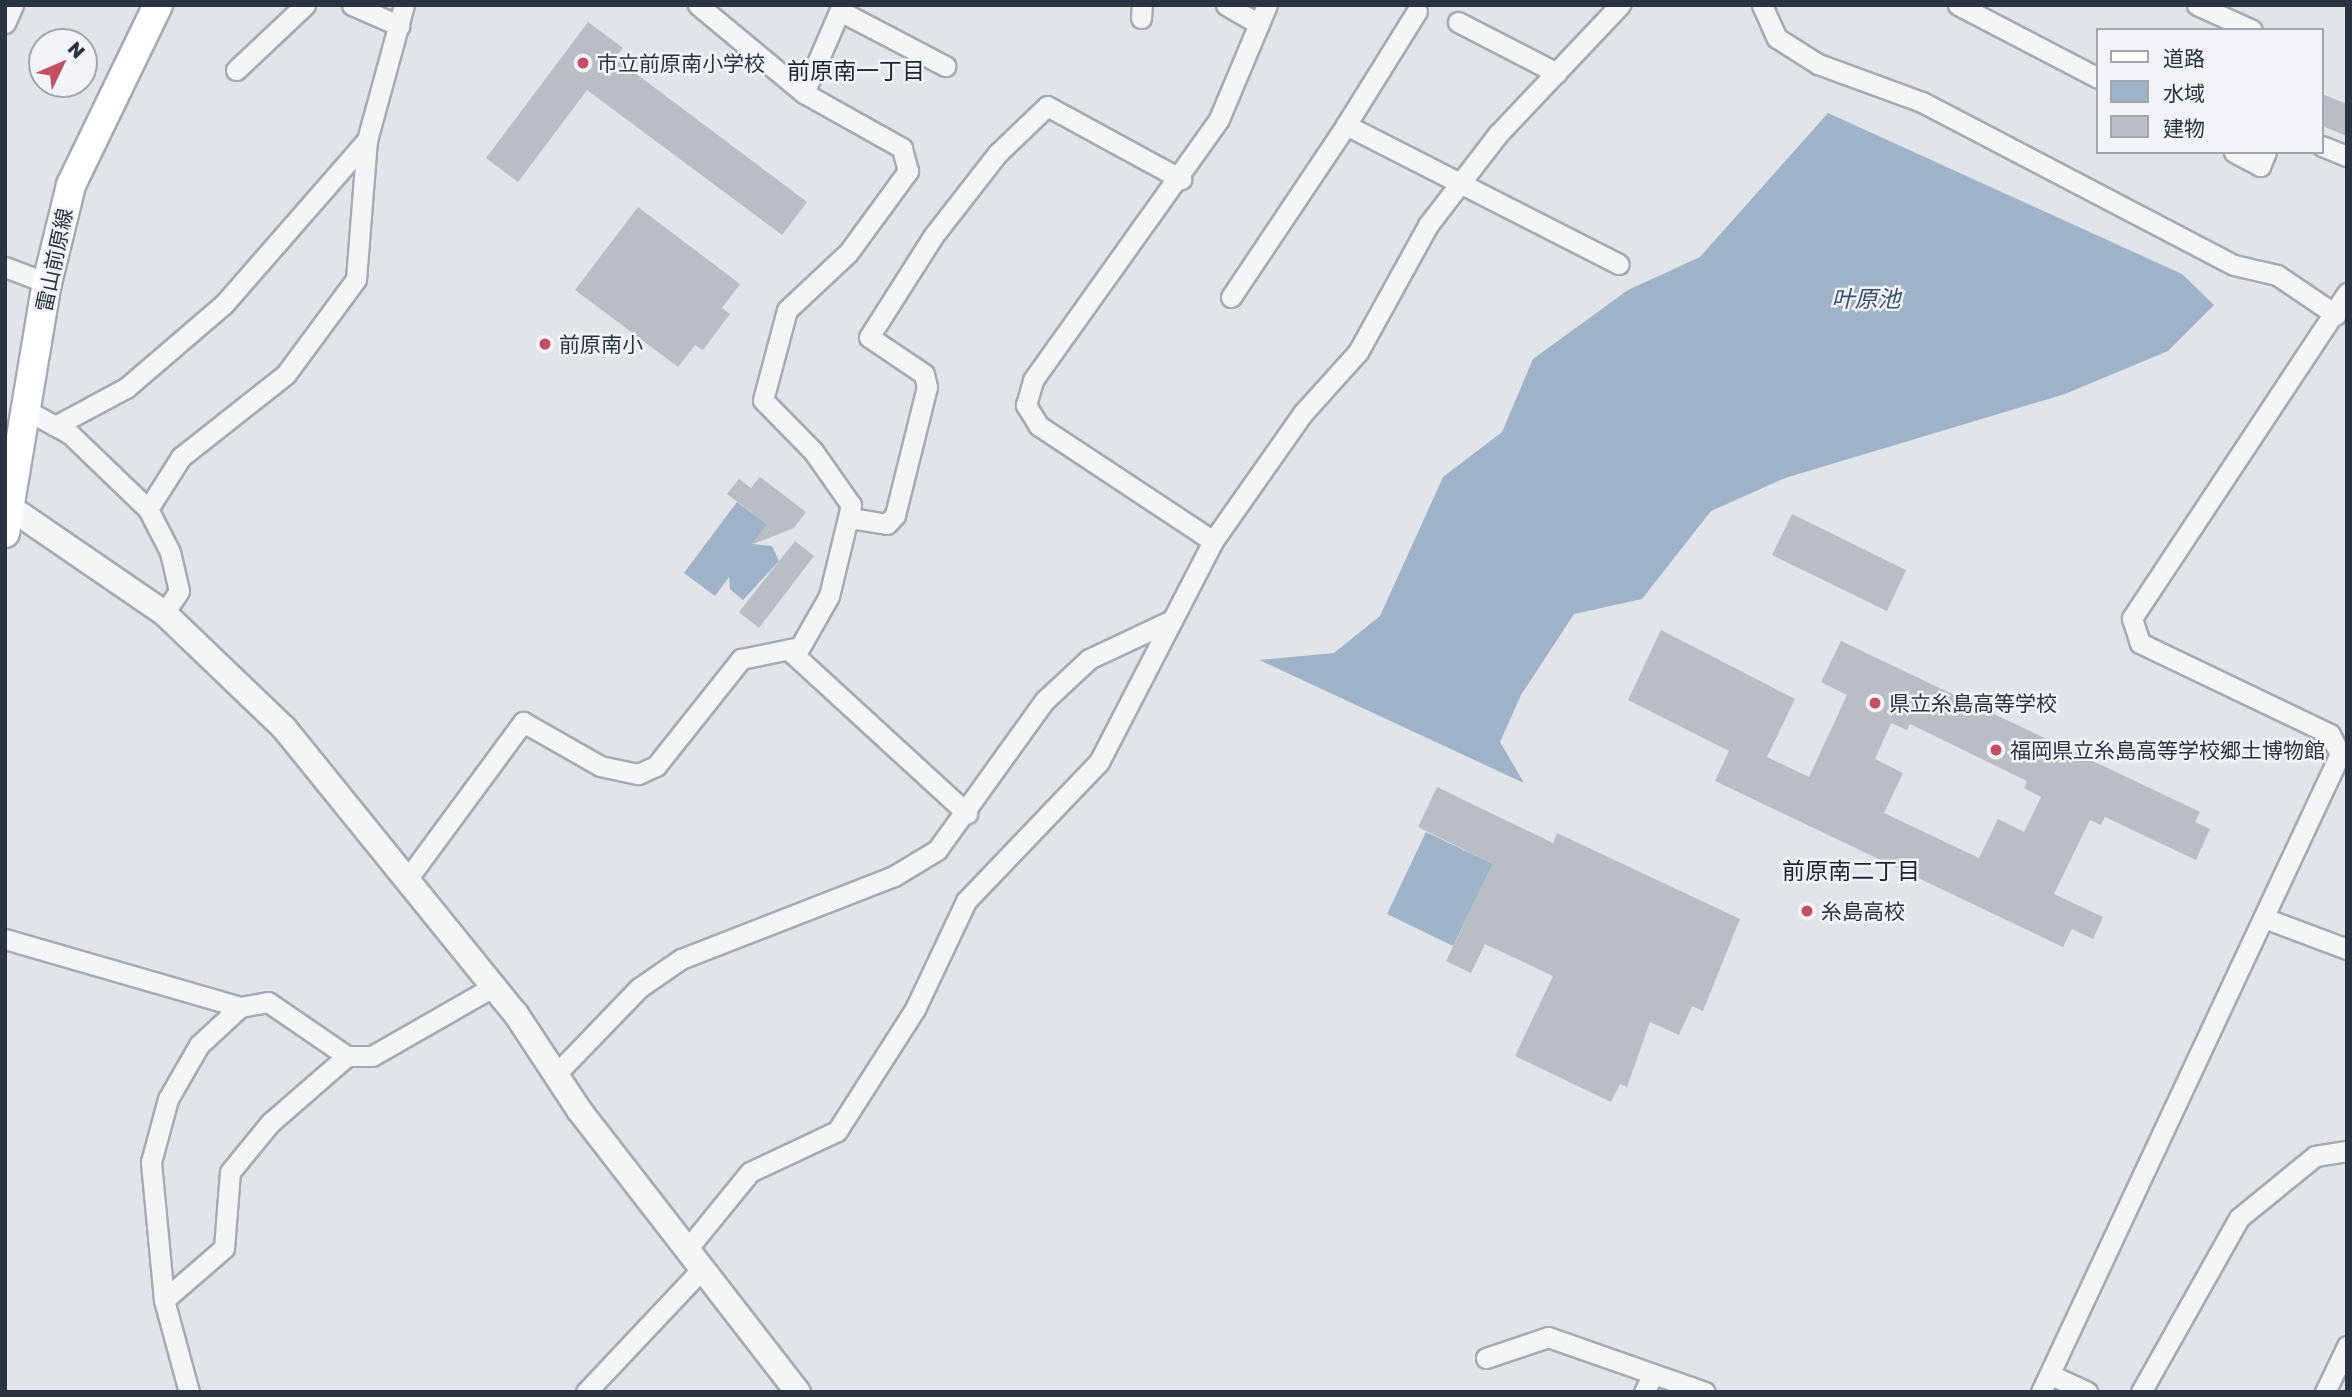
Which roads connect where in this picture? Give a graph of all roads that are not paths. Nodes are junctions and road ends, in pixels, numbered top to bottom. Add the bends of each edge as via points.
1 (13, 5) edge
2 (158, 5) edge
3 (305, 5) edge
4 (352, 5) edge
5 (404, 5) edge
6 (698, 5) edge
7 (1226, 5) edge
8 (1267, 5) edge
9 (1620, 5) edge
10 (1762, 5) edge
11 (1958, 5) edge
12 (2197, 5) edge
13 (841, 8) edge
14 (1418, 11) dead end
15 (1995, 11) edge
16 (1458, 22) dead end
17 (5, 23) edge
18 (1259, 24) junction
19 (400, 26) junction
20 (2248, 28) edge
21 (945, 66) dead end
22 (236, 70) dead end
23 (1557, 73) junction
24 (2096, 77) edge
25 (804, 93) junction
26 (1346, 125) junction
27 (367, 139) junction
28 (2324, 147) edge
29 (2238, 154) edge
30 (2265, 154) edge
31 (2347, 156) edge
32 (1181, 179) junction
33 (1462, 183) junction
34 (1619, 264) dead end
35 (5, 267) edge
36 (47, 284) junction
37 (2347, 293) edge
38 (1231, 297) dead end
39 (2336, 315) junction
40 (26, 410) junction
41 (55, 426) junction
42 (148, 509) junction
43 (7, 515) edge
44 (850, 517) junction
45 (1213, 541) junction
46 (164, 613) junction
47 (1172, 620) junction
48 (790, 652) junction
49 (967, 813) junction
50 (408, 878) junction
51 (2263, 918) junction
52 (5, 939) edge
53 (2347, 948) edge
54 (494, 986) junction
55 (240, 1007) junction
56 (347, 1056) junction
57 (556, 1074) junction
58 (2347, 1151) edge
59 (688, 1248) junction
60 (703, 1268) junction
61 (164, 1300) junction
62 (2347, 1346) edge
63 (1486, 1358) dead end
64 (1653, 1374) junction
65 (2046, 1383) edge
66 (183, 1389) edge
67 (792, 1390) edge
68 (586, 1392) edge
69 (1644, 1392) edge
70 (1705, 1392) edge
71 (2087, 1392) edge
72 (2141, 1392) edge
73 (2325, 1392) edge

1 - 17 street
2 - 36 main road, 雷山前原線 via 71,186
3 - 22 street
4 - 19 street
5 - 19 street
6 - 25 street
7 - 18 street
8 - 18 street
9 - 23 street
10 - 39 street via 1777,38 1818,64 1922,102 2234,265 2277,275
11 - 15 street
12 - 20 street
13 - 21 street
13 - 25 street
14 - 26 street
15 - 24 street
16 - 23 street
18 - 32 street via 1219,119
19 - 27 street
23 - 33 street via 1498,134
25 - 44 street via 902,148 908,171 848,253 787,310 763,400 845,494
26 - 33 street
26 - 38 street
27 - 41 street via 224,304 126,388
27 - 42 street via 356,279 286,374 181,457
28 - 31 street
29 - 30 street via 2260,166
32 - 44 street via 1047,106 997,154 934,235 869,337 925,374 927,387 895,515 887,524
32 - 45 street via 1033,380 1026,405 1039,426
33 - 34 street
33 - 45 street via 1428,225 1358,352 1303,413
35 - 36 street
36 - 40 main road, 雷山前原線
37 - 39 street
39 - 51 street via 2132,618 2140,643 2330,734 2340,754
40 - 41 street
40 - 43 main road, 雷山前原線
41 - 42 street
42 - 46 street via 170,552 179,591
43 - 46 street
44 - 48 street via 829,596
45 - 47 street
46 - 50 street via 284,728
47 - 49 street via 1089,659 1044,701
47 - 59 street via 1099,762 966,901 915,1009 837,1131 750,1172
48 - 49 street
48 - 50 street via 741,659 656,766 638,774 600,766 523,722
49 - 57 street via 937,850 894,876 681,959 639,988
50 - 54 street
51 - 53 street
51 - 65 street
52 - 55 street
54 - 56 street via 372,1056
54 - 57 street
55 - 56 street via 268,1002
55 - 61 street via 199,1045 168,1098 151,1163
56 - 61 street via 270,1123 230,1172 224,1248
57 - 59 street
58 - 72 street via 2315,1156 2239,1218
59 - 60 street
60 - 67 street
60 - 68 street
61 - 66 street
62 - 73 street
63 - 64 street via 1548,1338
64 - 69 street
64 - 70 street
65 - 71 street

